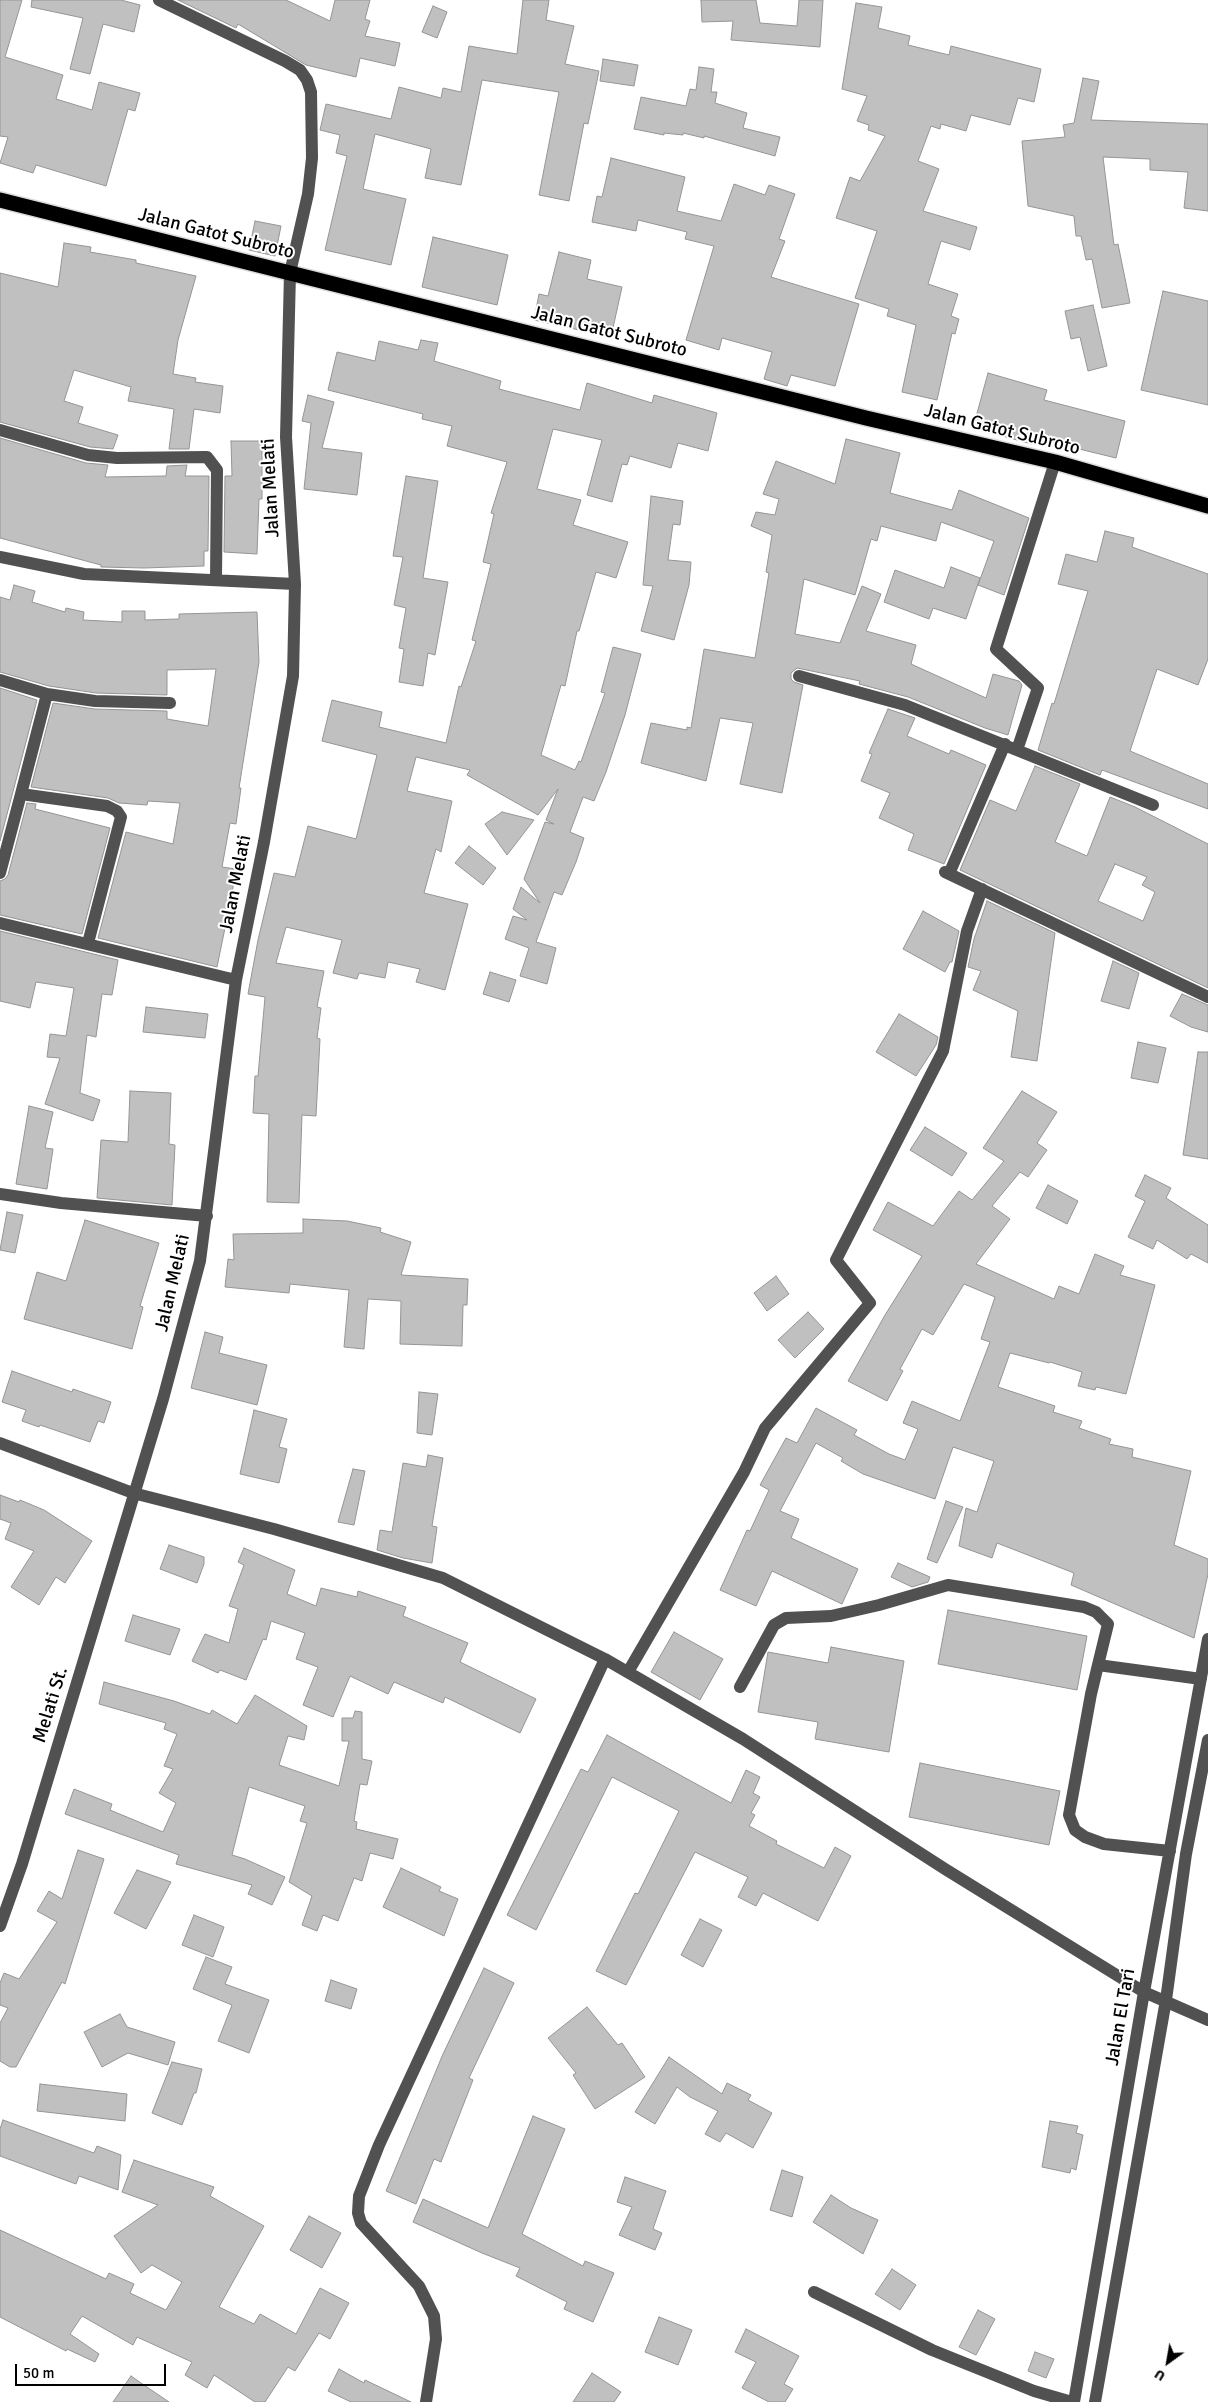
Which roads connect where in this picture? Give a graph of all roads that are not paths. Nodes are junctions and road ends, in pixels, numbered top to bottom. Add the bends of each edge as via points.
1 (159, 0) edge
2 (0, 200) edge
3 (290, 273) junction
4 (0, 430) edge
5 (1054, 462) junction
6 (1208, 506) edge
7 (0, 556) edge
8 (216, 580) junction
9 (295, 584) junction
10 (799, 676) dead end
11 (0, 680) edge
12 (46, 694) junction
13 (170, 704) dead end
14 (1005, 744) junction
15 (1017, 750) junction
16 (21, 794) junction
17 (1153, 805) dead end
18 (0, 873) edge
19 (982, 889) junction
20 (0, 923) edge
21 (88, 943) junction
22 (236, 980) junction
23 (1208, 997) edge
24 (0, 1194) edge
25 (207, 1216) junction
26 (0, 1443) edge
27 (133, 1493) junction
28 (1208, 1639) edge
29 (605, 1659) junction
30 (1098, 1665) junction
31 (628, 1672) junction
32 (1201, 1679) junction
33 (740, 1687) dead end
34 (1208, 1740) edge
35 (1170, 1851) junction
36 (0, 1926) edge
37 (1144, 1992) junction
38 (1166, 2000) junction
39 (1208, 2020) edge
40 (814, 2292) dead end
41 (426, 2402) edge
42 (1073, 2402) edge
43 (1095, 2402) edge

1 - 3 street, Jalan Melati via 286,61 300,70 307,80 311,92 312,158 308,194
2 - 3 highway, Jalan Gatot Subroto
3 - 5 highway, Jalan Gatot Subroto
3 - 9 street, Jalan Melati via 286,437
4 - 8 street via 88,454 117,458 207,457 216,470
5 - 6 highway, Jalan Gatot Subroto
5 - 15 street via 996,649 1038,688
7 - 8 street via 84,574
8 - 9 street
9 - 22 street, Jalan Melati via 293,676
10 - 14 street via 905,705
11 - 12 street
12 - 13 street via 95,701
12 - 16 street
14 - 15 street
14 - 19 street via 947,873
15 - 17 street
16 - 18 street
16 - 21 street via 107,806 121,817
19 - 23 street
19 - 31 street via 967,931 943,1051 836,1260 870,1303 765,1428 744,1472
20 - 21 street
21 - 22 street
22 - 25 street, Jalan Melati
24 - 25 street via 61,1203
25 - 27 street, Jalan Melati via 186,1316
26 - 27 street
27 - 29 street via 274,1529 443,1578
27 - 36 street, Melati St. via 22,1864
28 - 32 street, Jalan El Tari
29 - 31 street
29 - 41 street via 379,2145 359,2196 361,2223 419,2286 434,2316 436,2339
30 - 32 street
30 - 33 street via 1108,1624 1096,1612 948,1585 831,1616 786,1618 774,1624
30 - 35 street via 1069,1815 1076,1830 1104,1844
31 - 37 street via 743,1739
32 - 35 street, Jalan El Tari
34 - 38 street via 1186,1854
35 - 37 street, Jalan El Tari
37 - 38 street
37 - 42 street, Jalan El Tari
38 - 39 street
38 - 43 street
40 - 42 street via 932,2350 1034,2391

